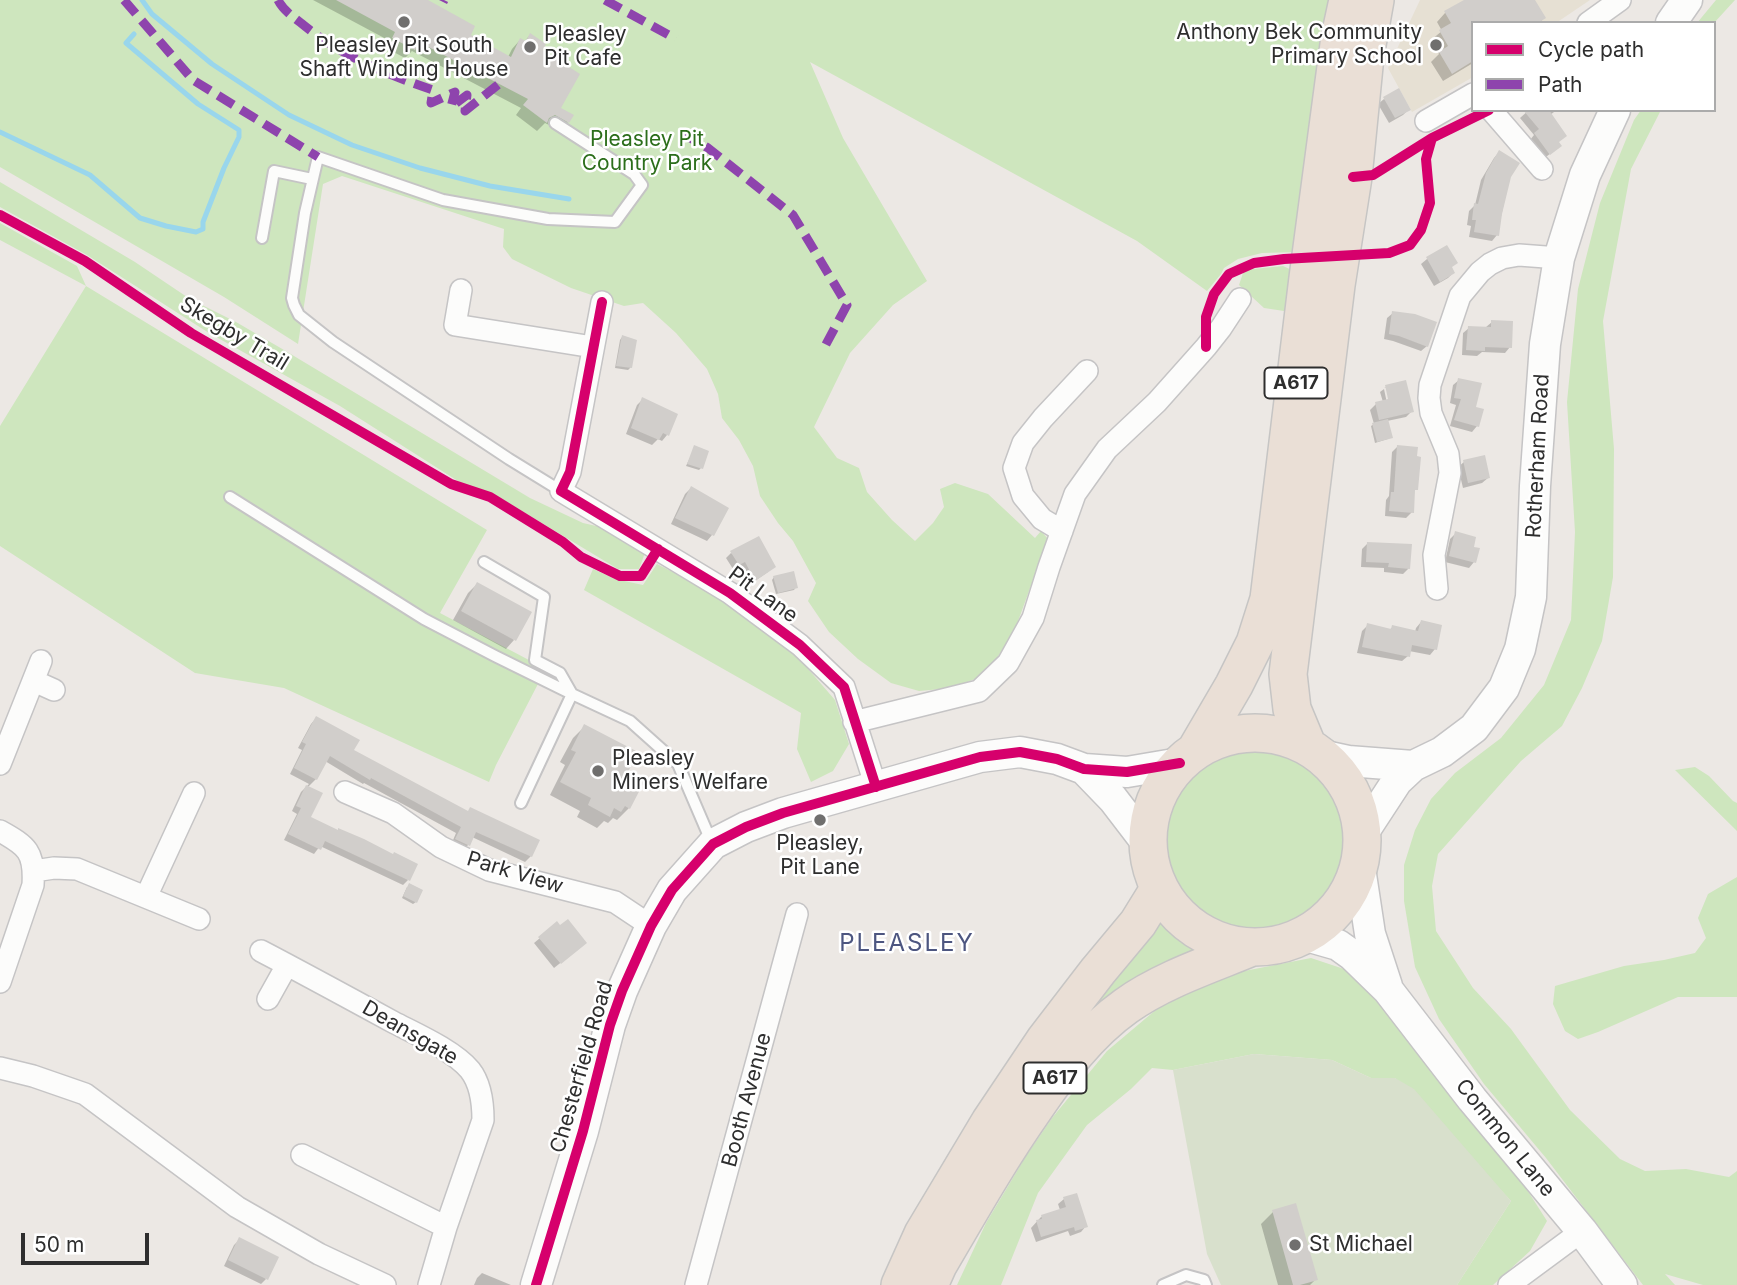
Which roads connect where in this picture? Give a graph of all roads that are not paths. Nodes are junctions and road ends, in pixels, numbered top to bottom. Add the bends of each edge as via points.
1 (1348, 0) edge
2 (1375, 0) edge
3 (1620, 0) edge
4 (1687, 0) edge
5 (1591, 21) edge
6 (1672, 21) edge
7 (1471, 95) edge
8 (1493, 112) edge
9 (1614, 112) edge
10 (1426, 121) dead end
11 (555, 122) dead end
12 (1542, 170) dead end
13 (312, 179) junction
14 (262, 238) dead end
15 (1559, 258) junction
16 (461, 290) dead end
17 (1240, 299) dead end
18 (602, 302) dead end
19 (593, 347) junction
20 (1087, 371) dead end
21 (561, 491) junction
22 (230, 497) dead end
23 (1062, 531) junction
24 (484, 562) dead end
25 (1437, 589) dead end
26 (54, 690) dead end
27 (572, 694) junction
28 (854, 722) junction
29 (1314, 750) junction
30 (1188, 756) junction
31 (0, 764) edge
32 (1413, 766) junction
33 (1084, 769) junction
34 (876, 788) junction
35 (194, 793) dead end
36 (354, 802) dead end
37 (520, 803) dead end
38 (0, 831) edge
39 (713, 844) junction
40 (1149, 846) junction
41 (1361, 850) junction
42 (34, 871) junction
43 (1159, 889) junction
44 (146, 897) junction
45 (797, 915) dead end
46 (199, 919) dead end
47 (651, 926) junction
48 (1303, 935) junction
49 (1252, 947) junction
50 (261, 951) dead end
51 (287, 965) junction
52 (1, 976) edge
53 (1388, 990) junction
54 (268, 999) dead end
55 (0, 1068) edge
56 (302, 1155) dead end
57 (446, 1227) junction
58 (1582, 1231) junction
59 (385, 1285) edge
60 (429, 1285) edge
61 (536, 1285) edge
62 (696, 1285) edge
63 (900, 1285) edge
64 (929, 1285) edge
65 (1163, 1285) edge
66 (1206, 1285) edge
67 (1509, 1285) edge
68 (1622, 1285) edge

1 - 30 highway, A617 via 1269,599 1255,643 1234,685
2 - 29 highway, A617 via 1288,674 1292,709
3 - 5 street
4 - 6 main road
7 - 10 street
8 - 12 street
9 - 15 main road, Rotherham Road via 1585,175
11 - 13 lane via 634,174 642,185 615,222 548,219 443,200 318,157
13 - 14 lane via 274,171
13 - 21 lane, Pit Lane via 292,298 299,314 333,342
15 - 25 street via 1502,258 1480,272 1460,296 1430,385 1431,413 1448,454 1450,473 1434,555
15 - 32 main road, Rotherham Road via 1545,344 1531,597 1520,649 1504,688 1474,728
16 - 19 street via 455,325
17 - 23 street via 1198,356 1107,449 1075,495
18 - 19 street
19 - 21 street via 570,472
20 - 23 street via 1023,443 1014,468 1023,496 1042,519
21 - 28 street, Pit Lane via 730,593 800,645 844,687
22 - 27 lane via 424,619
23 - 28 street via 1033,618 1008,663 979,691
24 - 27 lane via 544,597 536,660 560,673
26 - 31 street via 37,671
27 - 37 lane
27 - 39 lane via 629,721 678,764
28 - 34 street, Pit Lane
29 - 30 highway via 1283,735 1245,732 1221,737
29 - 32 main road via 1348,761
29 - 41 highway via 1335,767 1354,797
30 - 33 main road via 1127,772
30 - 40 highway via 1158,793 1148,827
32 - 41 main road, Rotherham Road via 1397,781
33 - 34 main road, Chesterfield Road via 1020,752 980,757
33 - 40 main road
34 - 39 main road, Chesterfield Road via 783,813
35 - 44 street via 175,811
36 - 47 street, Park View via 393,813 441,847 489,870 615,902
38 - 42 street via 20,842 32,857
39 - 47 main road, Chesterfield Road via 672,890
40 - 43 highway
41 - 48 highway via 1344,901 1324,923
41 - 53 main road via 1370,934
42 - 44 street via 77,869
42 - 52 street
43 - 49 highway via 1182,919 1201,933
43 - 63 highway, A617 via 1138,923 1045,1040 990,1122 923,1234
44 - 46 street
45 - 62 street, Booth Avenue
47 - 61 main road, Chesterfield Road via 610,1025
48 - 49 highway via 1291,942
48 - 53 main road via 1338,945
49 - 64 highway, A617 via 1161,985 1126,1006 1084,1042 1010,1143
50 - 51 street, Deansgate
51 - 54 street
51 - 57 street, Deansgate via 429,1041 472,1072 480,1089 483,1120
53 - 58 main road, Common Lane via 1472,1100
55 - 59 street via 85,1094 237,1207
56 - 57 street via 329,1158
57 - 60 street, Deansgate
58 - 67 street
58 - 68 main road, Common Lane
65 - 66 lane via 1186,1275 1204,1280

